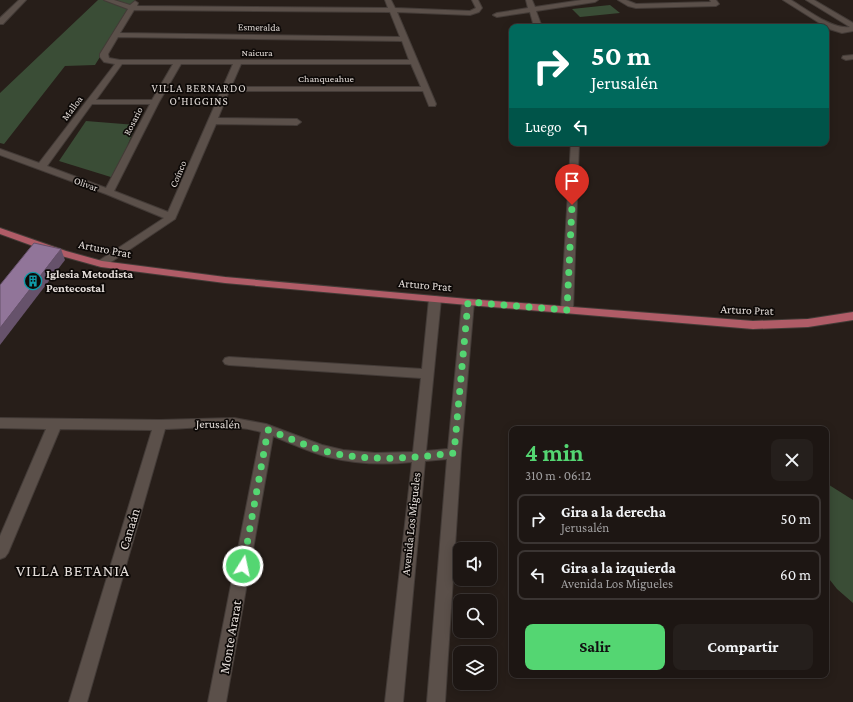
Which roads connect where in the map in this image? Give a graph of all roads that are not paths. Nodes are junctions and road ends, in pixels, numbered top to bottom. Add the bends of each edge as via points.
1 (24, 0) edge
2 (107, 0) edge
3 (137, 0) edge
4 (388, 0) edge
5 (475, 0) edge
6 (529, 0) edge
7 (595, 0) edge
8 (621, 0) edge
9 (713, 0) edge
10 (786, 0) edge
11 (809, 0) edge
12 (132, 8) junction
13 (391, 10) junction
14 (533, 13) junction
15 (497, 15) dead end
16 (0, 22) edge
17 (537, 24) edge
18 (827, 24) edge
19 (829, 25) edge
20 (853, 28) edge
21 (116, 35) junction
22 (403, 38) junction
23 (120, 62) junction
24 (179, 62) junction
25 (238, 62) junction
26 (414, 62) junction
27 (227, 88) junction
28 (426, 89) junction
29 (90, 102) junction
30 (155, 102) junction
31 (432, 104) dead end
32 (213, 121) junction
33 (297, 122) dead end
34 (575, 146) edge
35 (0, 152) edge
36 (41, 167) junction
37 (109, 192) junction
38 (171, 217) junction
39 (0, 231) edge
40 (101, 264) junction
41 (434, 299) junction
42 (468, 302) junction
43 (567, 310) junction
44 (853, 316) edge
45 (229, 361) dead end
46 (427, 374) junction
47 (0, 424) edge
48 (55, 424) junction
49 (160, 424) junction
50 (268, 430) junction
51 (454, 453) junction
52 (418, 457) junction
53 (0, 553) edge
54 (78, 702) edge
55 (218, 702) edge
56 (394, 702) edge
57 (436, 702) edge

1 - 16 street
2 - 12 street
3 - 12 street
4 - 13 street
5 - 13 street via 479,8 470,13 412,8
6 - 14 street
7 - 14 street
8 - 9 street via 636,6 716,4
10 - 18 street
11 - 20 street
12 - 13 street
12 - 21 street
13 - 22 street
14 - 15 street
14 - 17 street
19 - 20 street via 842,31
21 - 22 street, Esmeralda
21 - 23 street, Naicura via 104,58
22 - 26 street
23 - 24 street, Naicura
23 - 29 street, Malloa
24 - 25 street, Naicura
24 - 30 street, Rosario
25 - 26 street, Naicura
25 - 27 street, Coínco
26 - 28 street
27 - 28 street, Chanqueahue
27 - 32 street, Coínco
28 - 31 street
29 - 30 street
29 - 36 street, Malloa
30 - 37 street, Rosario
32 - 33 street
32 - 38 street, Coínco
34 - 43 street
35 - 36 street, Olivar
36 - 37 street, Olivar
37 - 38 street, Olivar
38 - 40 street
39 - 40 main road, Arturo Prat
40 - 41 main road, Arturo Prat via 226,280
41 - 42 main road, Arturo Prat
41 - 46 street, Avenida Los Migueles
42 - 43 main road, Arturo Prat
42 - 51 street
43 - 44 main road, Arturo Prat via 753,325 808,323
45 - 46 street
46 - 52 street, Avenida Los Migueles
47 - 48 street, Jerusalén
48 - 49 street, Jerusalén
48 - 53 street
49 - 50 street, Jerusalén via 226,422
49 - 54 street, Canaán
50 - 52 street, Jerusalén via 328,452 369,458
50 - 55 street, Monte Ararat
51 - 52 street, Jerusalén
51 - 57 street
52 - 56 street, Avenida Los Migueles

